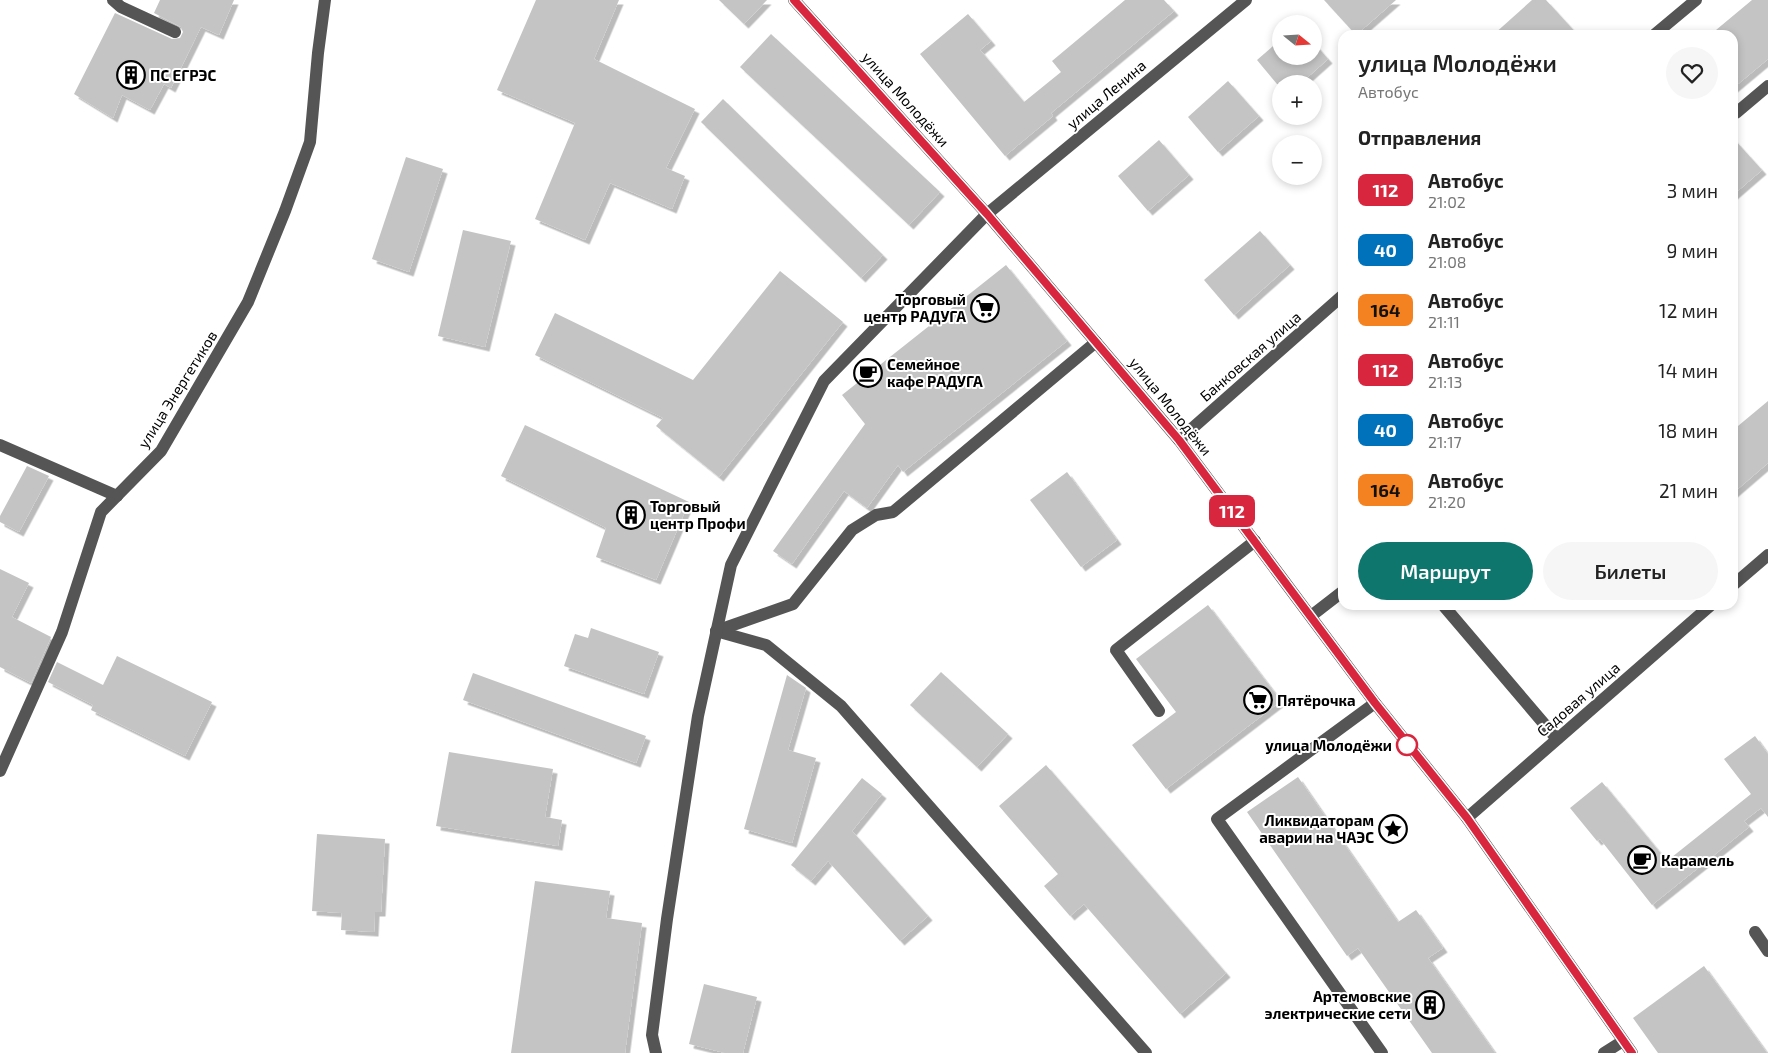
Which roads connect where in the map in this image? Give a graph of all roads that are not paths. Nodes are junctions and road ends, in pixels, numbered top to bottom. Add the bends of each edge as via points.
1 (113, 0) edge
2 (325, 0) edge
3 (794, 0) edge
4 (1246, 0) edge
5 (1696, 0) edge
6 (1667, 24) junction
7 (1660, 30) edge
8 (1671, 30) edge
9 (175, 32) dead end
10 (1768, 86) edge
11 (1738, 111) edge
12 (987, 214) junction
13 (1338, 300) edge
14 (1096, 342) junction
15 (1179, 440) junction
16 (0, 445) edge
17 (117, 496) junction
18 (1255, 541) junction
19 (1768, 555) edge
20 (1738, 581) edge
21 (1338, 595) edge
22 (1447, 610) edge
23 (1705, 610) edge
24 (1311, 616) junction
25 (716, 631) junction
26 (1375, 703) junction
27 (1160, 711) dead end
28 (1557, 740) junction
29 (0, 771) edge
30 (1467, 818) junction
31 (1755, 932) dead end
32 (1768, 951) edge
33 (1623, 1041) junction
34 (656, 1053) edge
35 (1146, 1053) edge
36 (1382, 1053) edge
37 (1604, 1053) edge
38 (1632, 1053) edge

1 - 9 street via 121,7
2 - 17 street, улица Энергетиков via 310,142 248,302 162,451
3 - 12 street, улица Молодёжи
4 - 12 street, улица Ленина
5 - 6 street
6 - 7 street
6 - 8 street
10 - 11 street
12 - 14 street, улица Молодёжи
12 - 25 street, улица Ленина via 824,381 730,565
13 - 15 street, Банковская улица
14 - 15 street, улица Молодёжи
14 - 25 street via 893,512 876,515 852,530 793,604
15 - 18 street, улица Молодёжи
16 - 17 street
17 - 29 street, улица Энергетиков via 101,512 62,632
18 - 24 street, улица Молодёжи
18 - 27 street via 1116,650
19 - 20 street
21 - 24 street
22 - 28 street
23 - 28 street, Садовая улица
24 - 26 street, улица Молодёжи
25 - 34 street, улица Ленина via 698,716 666,919 652,1035
25 - 35 street via 766,645 842,706
26 - 30 street, улица Молодёжи
26 - 36 street via 1217,819
28 - 30 street, Садовая улица
30 - 33 street, улица Молодёжи
31 - 32 street
33 - 37 street
33 - 38 street, улица Молодёжи

